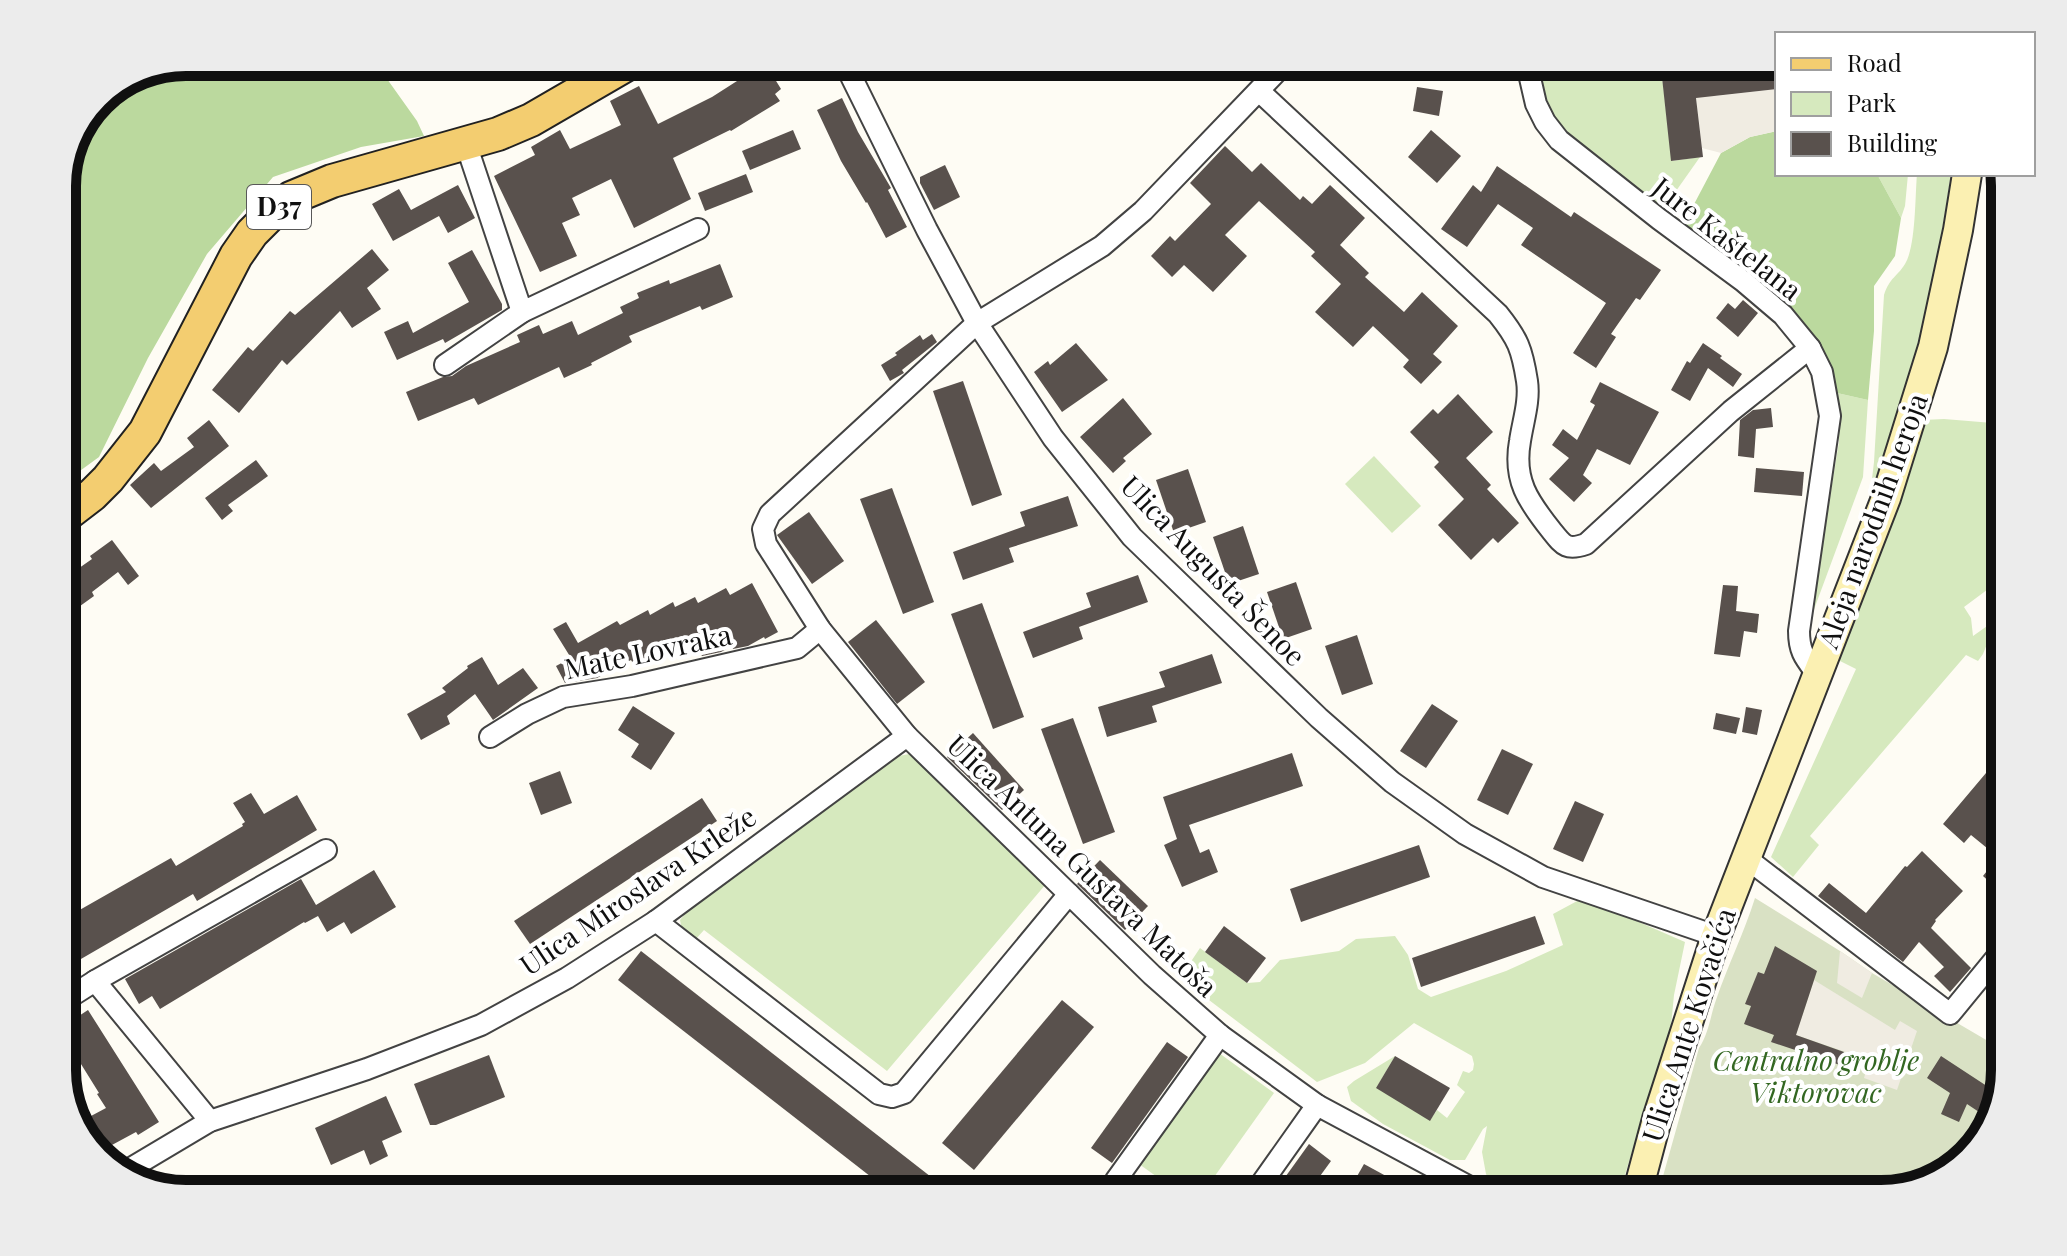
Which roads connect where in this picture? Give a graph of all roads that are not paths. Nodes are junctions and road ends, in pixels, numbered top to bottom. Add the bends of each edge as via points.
1 (607, 76) edge
2 (851, 76) edge
3 (1273, 76) edge
4 (1530, 76) edge
5 (1259, 91) junction
6 (466, 144) junction
7 (1967, 176) edge
8 (698, 229) dead end
9 (522, 312) junction
10 (977, 323) junction
11 (1810, 348) junction
12 (445, 365) dead end
13 (76, 507) edge
14 (820, 629) junction
15 (1817, 674) junction
16 (907, 736) junction
17 (490, 737) dead end
18 (326, 850) dead end
19 (1746, 858) junction
20 (1069, 894) junction
21 (656, 921) junction
22 (1716, 936) junction
23 (1991, 964) edge
24 (95, 981) junction
25 (76, 993) edge
26 (1220, 1035) junction
27 (1317, 1105) junction
28 (210, 1121) junction
29 (134, 1166) edge
30 (1116, 1180) edge
31 (1264, 1180) edge
32 (1451, 1180) edge
33 (1641, 1180) edge

1 - 6 main road, D37 via 531,120
2 - 10 street, Ulica Augusta Šenoe
3 - 5 street, Ulica Antuna Gustava Matoša
4 - 11 street, Jure Kaštelana via 1536,104 1559,140 1743,281 1783,315
5 - 10 street, Ulica Antuna Gustava Matoša via 1102,246
5 - 11 street via 1514,334 1527,385 1520,481 1540,516 1568,547 1586,544 1731,411
6 - 9 street
6 - 13 main road, D37 via 321,185 274,211 236,256 140,439 108,479
7 - 15 main road, Aleja narodnih heroja via 1933,347 1886,498
8 - 9 street
9 - 12 street
10 - 14 street, Ulica Antuna Gustava Matoša via 770,514 763,529 766,544
10 - 22 street, Ulica Augusta Šenoe via 1053,438 1132,537 1392,782 1465,834 1543,877
11 - 15 street, Jure Kaštelana via 1822,372 1830,416 1799,631 1799,646
14 - 16 street, Ulica Antuna Gustava Matoša
14 - 17 street, Mate Lovraka via 797,648 563,697
15 - 19 main road, Aleja narodnih heroja
16 - 20 street, Ulica Antuna Gustava Matoša
16 - 21 street, Ulica Miroslava Krleže
18 - 24 street
19 - 22 main road, Ulica Ante Kovačića
19 - 23 street via 1950,1014
20 - 21 street via 904,1093 892,1097 879,1094
20 - 26 street, Ulica Antuna Gustava Matoša
21 - 28 street, Ulica Miroslava Krleže via 481,1025
22 - 33 main road, Ulica Ante Kovačića
24 - 25 street
24 - 28 street
26 - 27 street, Ulica Antuna Gustava Matoša
26 - 30 street, Ulica Antuna Gustava Matoša
27 - 31 street
27 - 32 street, Ulica Antuna Gustava Matoša
28 - 29 street, Ulica Miroslava Krleže

